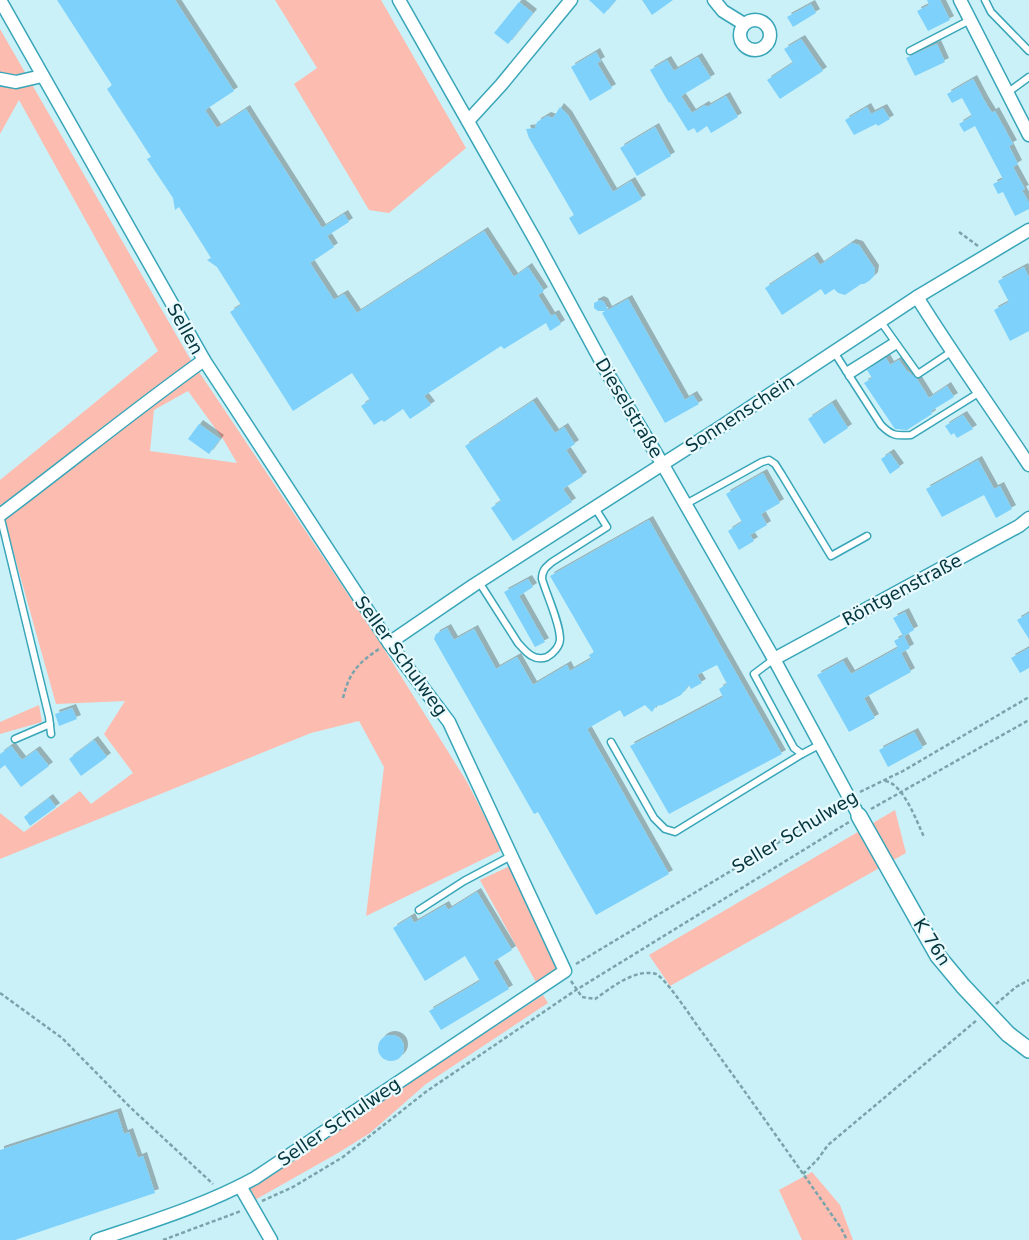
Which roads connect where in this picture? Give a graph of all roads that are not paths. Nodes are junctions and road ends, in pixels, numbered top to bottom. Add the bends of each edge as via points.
1 (0, 0) edge
2 (399, 0) edge
3 (571, 0) edge
4 (714, 0) edge
5 (960, 0) edge
6 (984, 0) edge
7 (970, 20) junction
8 (744, 24) dead end
9 (910, 51) dead end
10 (1029, 51) edge
11 (42, 76) junction
12 (1029, 77) edge
13 (0, 79) edge
14 (1007, 93) junction
15 (468, 121) junction
16 (1029, 136) edge
17 (1029, 230) edge
18 (917, 297) junction
19 (881, 322) junction
20 (895, 343) junction
21 (834, 352) junction
22 (951, 352) junction
23 (204, 360) junction
24 (847, 374) junction
25 (980, 392) junction
26 (663, 465) junction
27 (1029, 465) edge
28 (686, 504) junction
29 (595, 508) junction
30 (0, 515) edge
31 (1029, 518) edge
32 (867, 536) dead end
33 (479, 582) junction
34 (389, 643) junction
35 (774, 659) junction
36 (50, 724) junction
37 (51, 734) dead end
38 (15, 739) dead end
39 (611, 742) dead end
40 (821, 744) junction
41 (802, 754) junction
42 (859, 816) joint
43 (511, 856) junction
44 (419, 910) dead end
45 (1029, 1050) edge
46 (240, 1186) junction
47 (97, 1240) edge
48 (271, 1240) edge

1 - 11 street, Sellen
2 - 15 street, Dieselstraße
3 - 15 street
4 - 8 street
5 - 7 street
6 - 10 lane via 991,12
7 - 9 lane
7 - 14 street
11 - 13 street via 16,82
11 - 23 street, Sellen
12 - 14 lane
14 - 16 street
15 - 26 street, Dieselstraße via 608,374
17 - 18 street, Sonnenschein
18 - 19 street, Sonnenschein
18 - 22 street
19 - 20 lane
19 - 21 street, Sonnenschein
20 - 22 lane via 918,374
20 - 24 lane
21 - 24 lane
21 - 26 street, Sonnenschein
22 - 25 street
23 - 30 street, Sellen
23 - 34 street, Seller Schulweg
24 - 25 lane via 881,425 898,436 911,434
25 - 27 street
26 - 28 street, Dieselstraße
26 - 29 street, Sonnenschein
28 - 32 lane via 769,460 775,464 831,556
28 - 35 street, Dieselstraße
29 - 33 street, Sonnenschein
29 - 33 lane via 607,527 552,562 542,574 561,641 548,656 533,657 526,652
30 - 36 lane
31 - 35 street, Röntgenstraße
33 - 34 street, Sonnenschein
34 - 43 street, Seller Schulweg via 448,722
35 - 40 street, Dieselstraße
35 - 41 lane via 754,674 794,748
36 - 37 lane
36 - 38 lane
39 - 41 lane via 654,818 666,830 675,832
40 - 41 lane
40 - 42 street, Dieselstraße
42 - 45 street, K 76n / K 76n via 938,956 1008,1034
43 - 44 lane
43 - 46 street, Seller Schulweg via 565,971
46 - 47 street, Seller Schulweg
46 - 48 street

